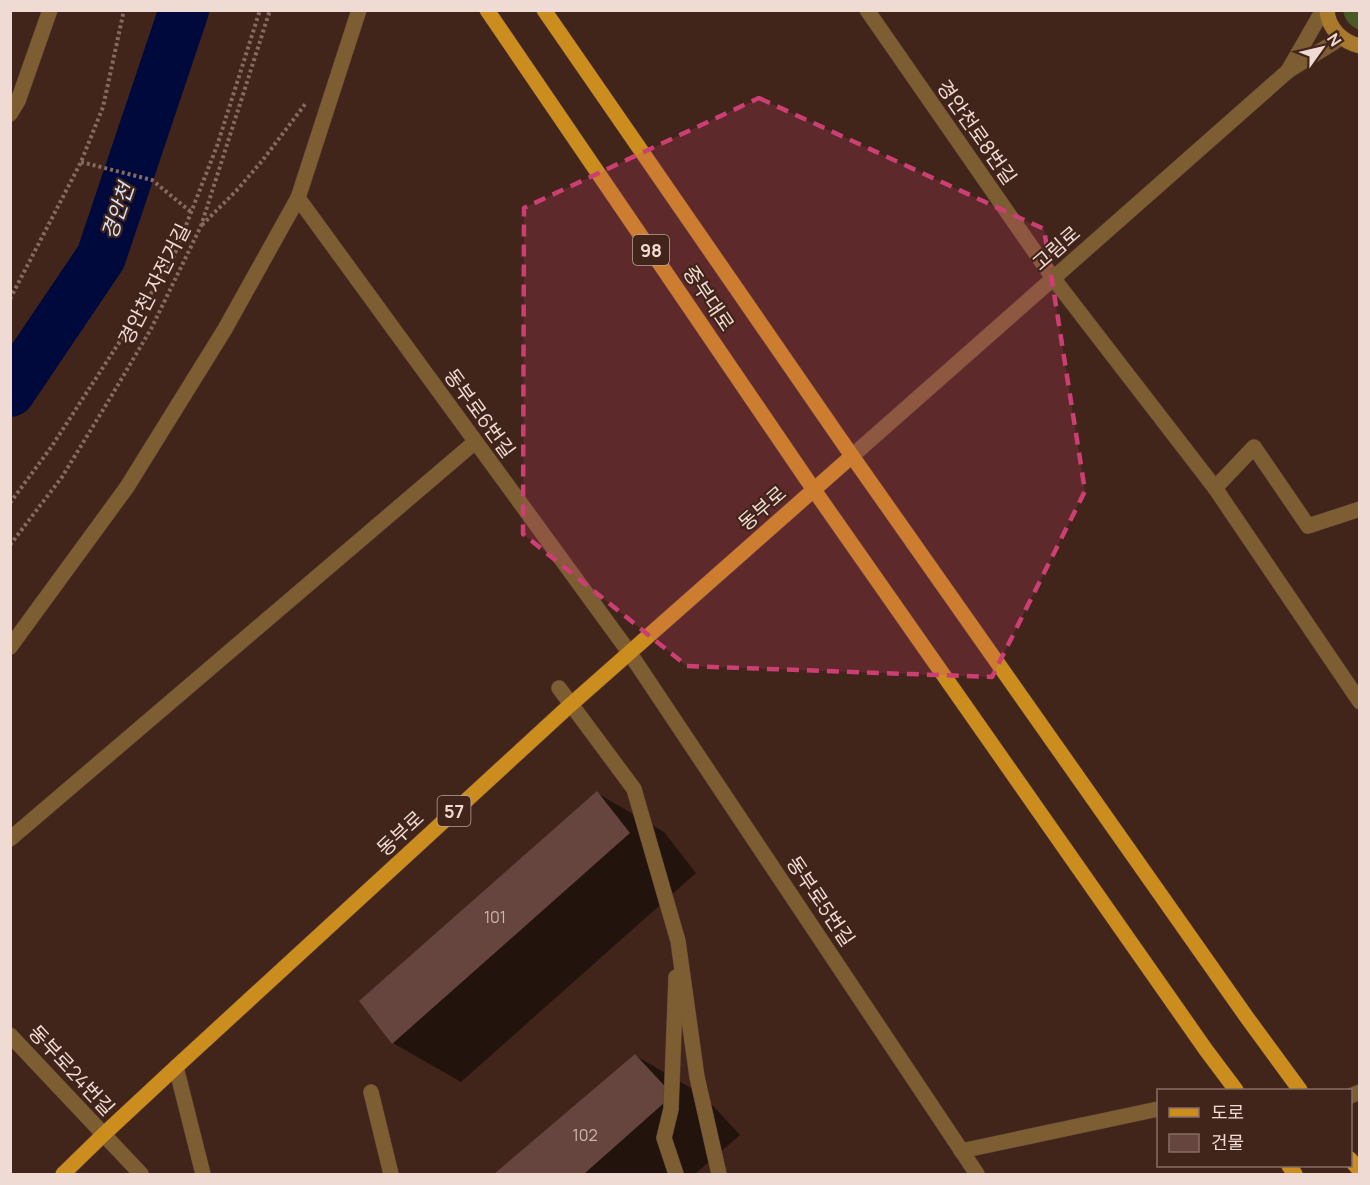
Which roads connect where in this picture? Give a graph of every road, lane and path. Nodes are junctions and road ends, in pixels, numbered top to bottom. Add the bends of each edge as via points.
1 (50, 10) edge
2 (124, 10) edge
3 (260, 10) edge
4 (270, 10) edge
5 (359, 10) edge
6 (487, 10) edge
7 (544, 10) edge
8 (867, 10) edge
9 (1323, 10) edge
10 (1328, 10) edge
11 (1341, 38) junction
12 (1359, 46) edge
13 (1288, 71) junction
14 (335, 82) junction
15 (13, 102) edge
16 (81, 162) junction
17 (298, 198) junction
18 (191, 212) junction
19 (201, 226) junction
20 (1053, 278) junction
21 (10, 298) edge
22 (475, 442) junction
23 (852, 456) junction
24 (1215, 488) junction
25 (814, 490) junction
26 (10, 503) edge
27 (1359, 509) edge
28 (10, 545) edge
29 (10, 647) edge
30 (629, 652) junction
31 (559, 688) dead end
32 (1359, 702) edge
33 (571, 705) junction
34 (10, 839) edge
35 (678, 941) junction
36 (10, 1035) edge
37 (176, 1067) junction
38 (1235, 1089) edge
39 (1299, 1089) edge
40 (370, 1092) dead end
41 (1157, 1109) edge
42 (104, 1134) junction
43 (962, 1151) junction
44 (63, 1174) edge
45 (141, 1174) edge
46 (203, 1174) edge
47 (391, 1174) edge
48 (676, 1174) edge
49 (719, 1174) edge
50 (977, 1174) edge

1 - 15 street
2 - 16 path via 103,107
3 - 18 path via 217,146
4 - 19 path, 경안천 자전거길
5 - 14 street
6 - 25 main road, 중부대로 / 98
7 - 23 main road, 중부대로 / 98
8 - 20 street, 경안천로8번길
9 - 13 street, 고림로
10 - 11 main road via 1332,27
11 - 12 main road
11 - 13 street, 고림로
13 - 20 street, 고림로
14 - 17 street
14 - 19 path via 309,99 237,190
16 - 18 path via 152,180
16 - 21 path
17 - 22 street, 동부로6번길
17 - 29 street via 225,329 127,487
18 - 26 path via 172,261 52,446
19 - 28 path, 경안천 자전거길 via 151,329 106,405 62,477
20 - 23 street, 고림로
20 - 24 street, 경안천로8번길
22 - 30 street, 동부로6번길
22 - 34 street
23 - 25 main road, 동부로 / 57
23 - 39 main road, 중부대로
24 - 27 street via 1254,447 1308,526
24 - 32 street, 경안천로8번길
25 - 30 main road, 동부로 / 57
25 - 38 main road, 중부대로
30 - 33 main road, 동부로 / 57
30 - 43 street, 동부로5번길
31 - 33 street
33 - 35 street via 634,789
33 - 37 main road, 동부로 / 57
35 - 48 street via 671,1109 664,1138
35 - 49 street via 697,1077
36 - 42 street, 동부로24번길
37 - 42 main road, 동부로 / 57
37 - 46 street
40 - 47 street
41 - 43 street
42 - 44 main road, 동부로 / 57
42 - 45 street, 동부로24번길
43 - 50 street, 동부로5번길

